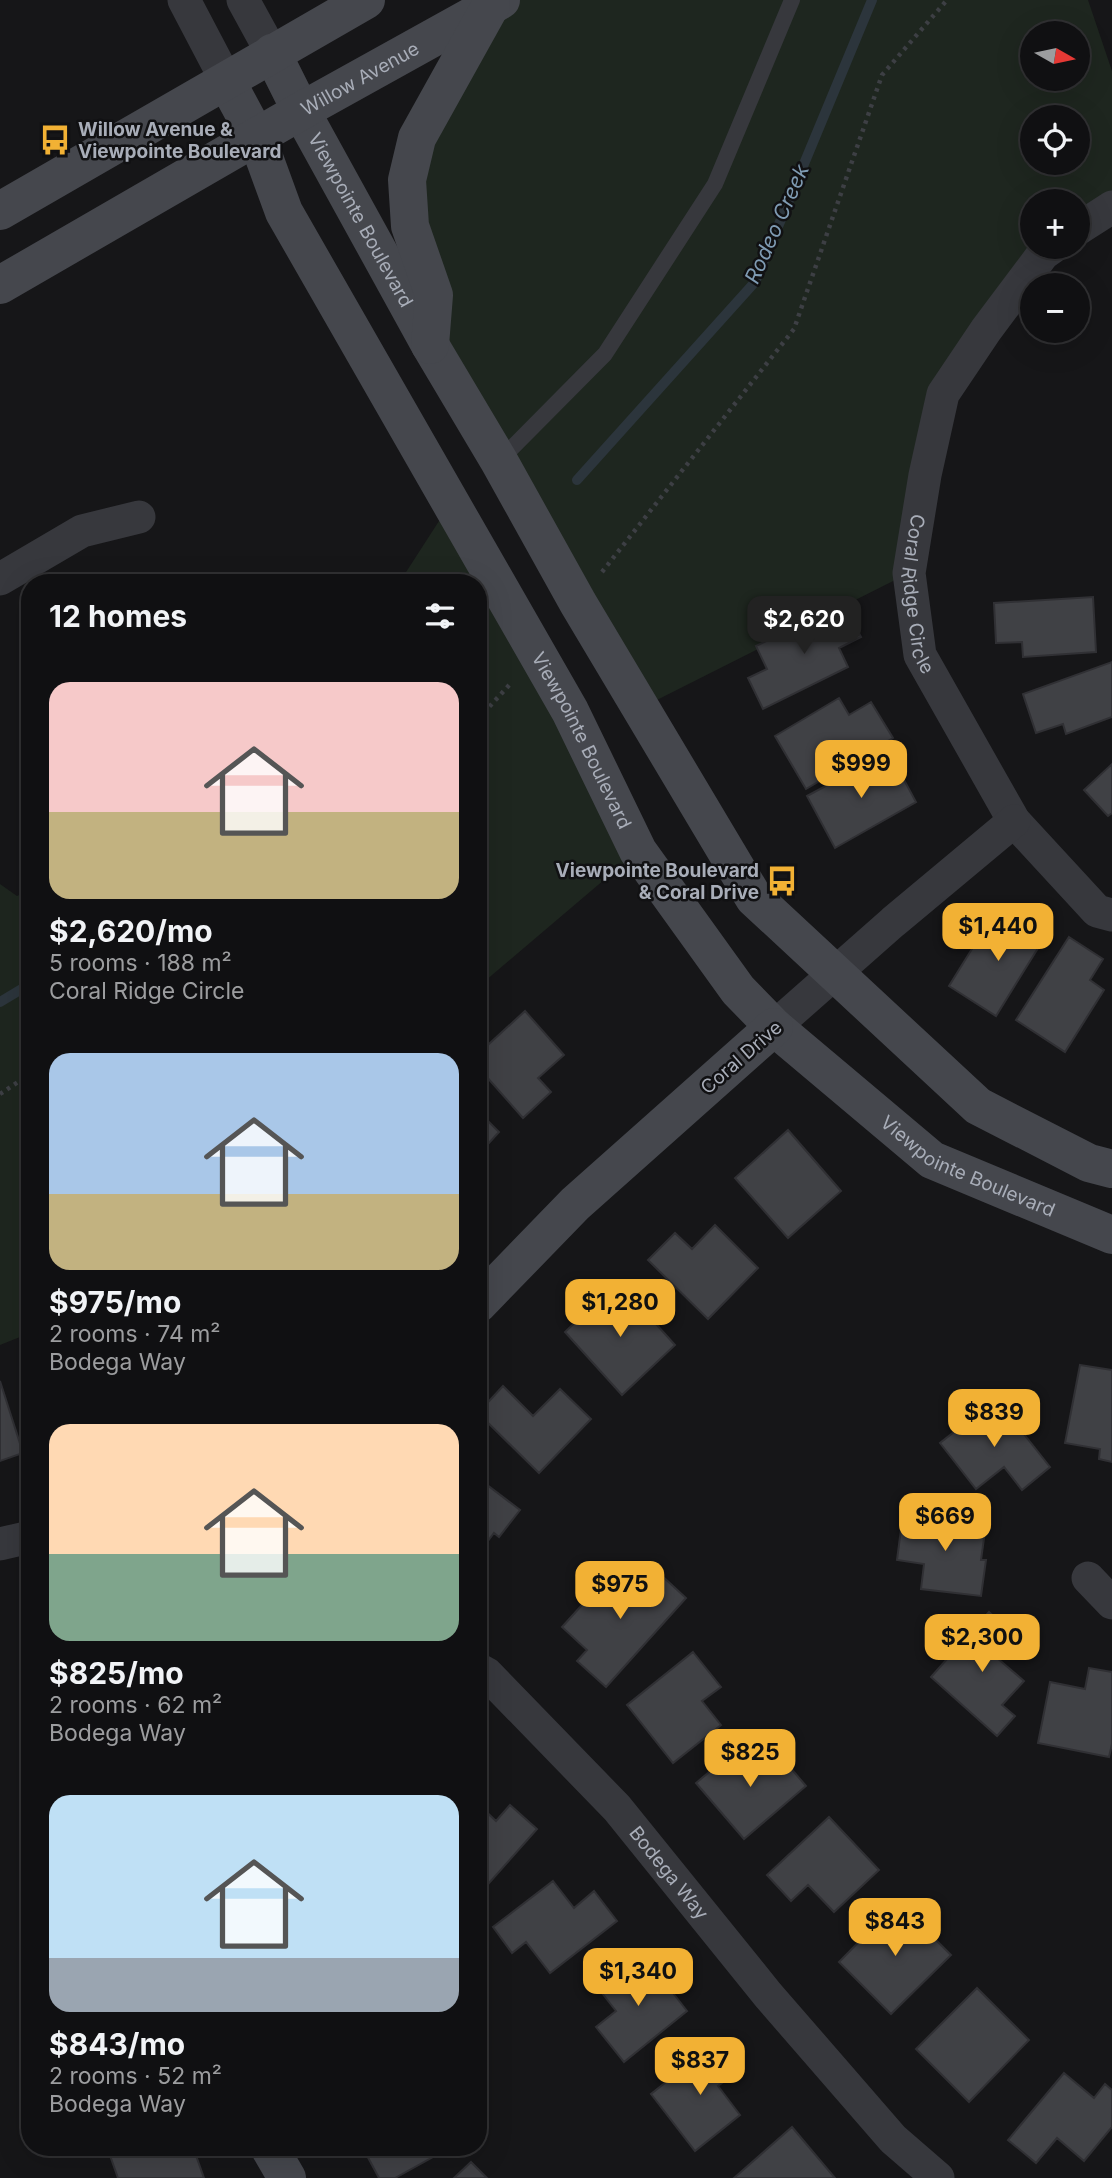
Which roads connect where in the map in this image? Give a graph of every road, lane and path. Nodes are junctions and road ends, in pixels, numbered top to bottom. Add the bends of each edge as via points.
1 (184, 0) edge
2 (243, 0) edge
3 (366, 0) edge
4 (792, 0) edge
5 (947, 0) edge
6 (496, 3) edge
7 (272, 53) junction
8 (227, 82) junction
9 (301, 111) junction
10 (257, 138) junction
11 (1112, 207) edge
12 (0, 211) edge
13 (1090, 221) edge
14 (1039, 259) edge
15 (0, 285) edge
16 (430, 345) junction
17 (499, 461) junction
18 (139, 517) dead end
19 (0, 579) edge
20 (578, 603) junction
21 (536, 655) junction
22 (487, 709) edge
23 (1014, 821) junction
24 (1112, 915) edge
25 (835, 974) junction
26 (774, 1027) junction
27 (21, 1080) edge
28 (0, 1094) edge
29 (1112, 1169) edge
30 (1112, 1235) edge
31 (487, 1295) edge
32 (21, 1539) edge
33 (0, 1544) edge
34 (1088, 1578) dead end
35 (1112, 1603) edge
36 (487, 1674) edge
37 (275, 2156) edge
38 (286, 2178) edge
39 (938, 2178) edge

1 - 8 street
2 - 7 street
3 - 7 street
4 - 17 lane via 715,184 605,354
5 - 20 path via 882,75 794,330
6 - 9 street, Willow Avenue
6 - 16 street via 417,138 407,180 410,226 434,295
7 - 8 street
7 - 9 street, Viewpointe Boulevard
8 - 10 street, Viewpointe Boulevard
8 - 12 street
9 - 10 street, Willow Avenue
9 - 16 street, Viewpointe Boulevard
10 - 15 street, Willow Avenue
10 - 21 street, Viewpointe Boulevard via 284,212
11 - 13 street
14 - 23 street, Coral Ridge Circle via 943,394 909,573 920,655
16 - 17 street, Viewpointe Boulevard
17 - 20 street, Viewpointe Boulevard
18 - 19 street via 82,531
20 - 25 street, Viewpointe Boulevard via 754,898
21 - 22 path
21 - 26 street, Viewpointe Boulevard via 570,711 638,850 738,990
23 - 24 street, Coral Ridge Circle via 1097,911
23 - 25 street, Coral Drive
25 - 26 street, Coral Drive
25 - 29 street, Viewpointe Boulevard via 978,1106 1089,1163
26 - 30 street, Viewpointe Boulevard via 932,1160
26 - 31 street, Coral Drive via 575,1204
27 - 28 path
32 - 33 street
34 - 35 street
36 - 39 street, Bodega Way via 617,1808 893,2139
37 - 38 street

